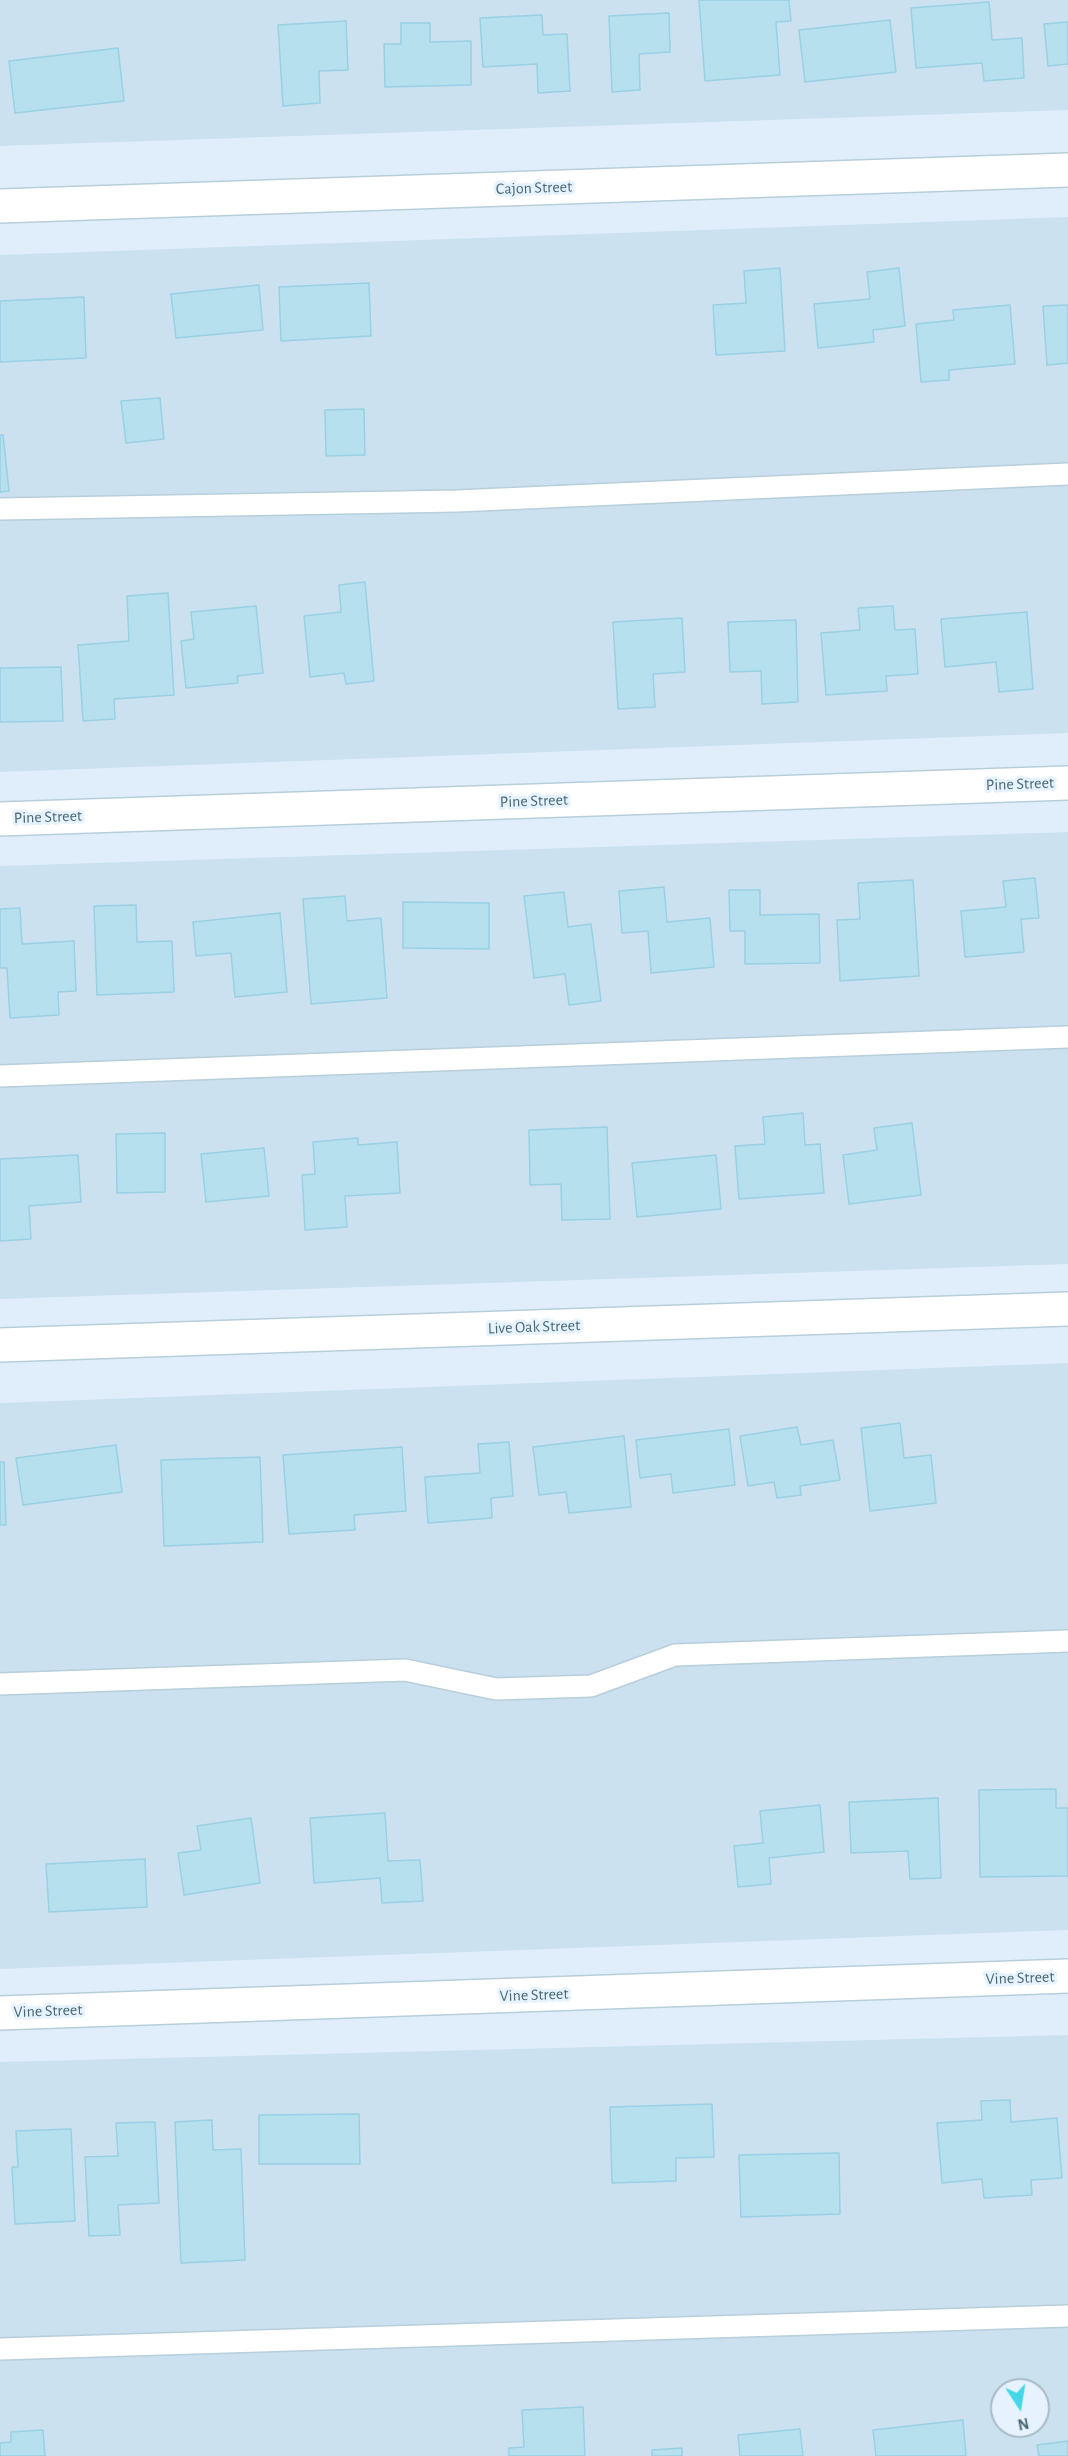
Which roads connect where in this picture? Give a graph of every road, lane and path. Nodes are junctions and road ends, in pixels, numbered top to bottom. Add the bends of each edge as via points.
1 (1068, 170) edge
2 (0, 206) edge
3 (1068, 474) edge
4 (0, 509) edge
5 (1068, 783) edge
6 (0, 819) edge
7 (1068, 1037) edge
8 (0, 1076) edge
9 (1068, 1309) edge
10 (0, 1345) edge
11 (1068, 1641) edge
12 (0, 1684) edge
13 (1068, 1976) edge
14 (0, 2013) edge
15 (1068, 2316) edge
16 (0, 2349) edge

1 - 2 street, Cajon Street
3 - 4 lane via 457,501
5 - 6 street, Pine Street
7 - 8 lane
9 - 10 street, Live Oak Street
11 - 12 lane via 675,1655 591,1686 496,1689 405,1670
13 - 14 street, Vine Street
15 - 16 lane

